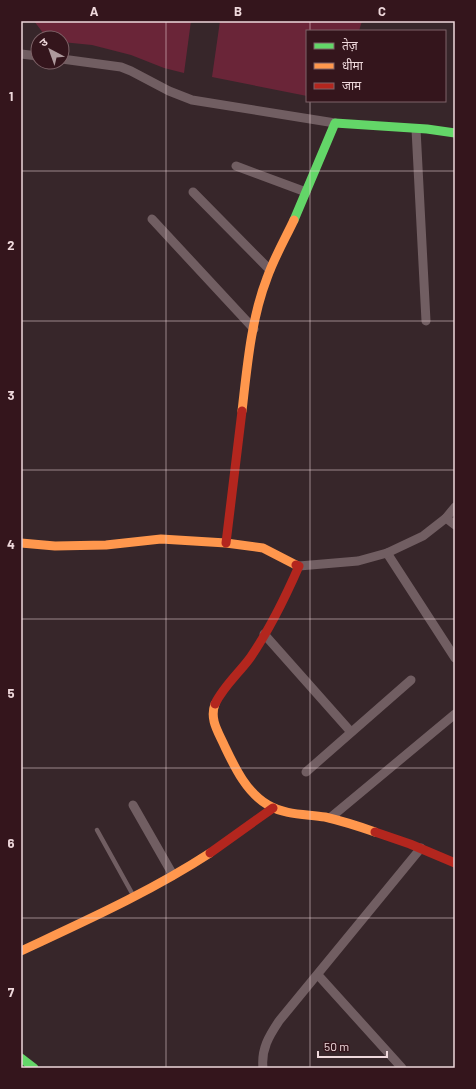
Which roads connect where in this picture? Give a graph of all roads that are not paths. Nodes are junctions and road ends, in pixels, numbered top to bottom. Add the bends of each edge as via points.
1 (70, 60) edge
2 (335, 123) junction
3 (416, 129) junction
4 (455, 133) edge
5 (236, 166) dead end
6 (193, 192) dead end
7 (306, 192) junction
8 (152, 219) dead end
9 (270, 270) junction
10 (426, 321) dead end
11 (254, 329) junction
12 (455, 507) edge
13 (446, 518) junction
14 (455, 525) edge
15 (21, 543) edge
16 (226, 543) junction
17 (387, 553) junction
18 (299, 566) junction
19 (264, 634) junction
20 (455, 658) edge
21 (411, 680) dead end
22 (455, 714) edge
23 (351, 732) junction
24 (306, 772) dead end
25 (133, 805) dead end
26 (274, 808) junction
27 (330, 818) junction
28 (97, 830) dead end
29 (421, 848) junction
30 (455, 863) edge
31 (173, 875) junction
32 (133, 897) junction
33 (21, 951) edge
34 (318, 975) junction
35 (21, 1058) edge
36 (34, 1068) edge
37 (263, 1068) edge
38 (402, 1068) edge

1 - 2 street via 121,67 192,100
2 - 3 street
2 - 7 street
3 - 4 street
3 - 10 street
5 - 7 street
6 - 9 street
7 - 9 street
8 - 11 street
9 - 11 street via 260,298
11 - 16 street
12 - 13 street
13 - 14 street
13 - 17 street via 423,536
15 - 16 street via 55,546 106,545 161,539
16 - 18 street via 263,548
17 - 18 street via 358,561
17 - 20 street
18 - 19 street
19 - 23 street
19 - 26 street via 241,671 221,694 212,714 241,775 253,793
21 - 23 street
22 - 27 street
23 - 24 street
25 - 31 street
26 - 27 street
26 - 31 street via 215,851
27 - 29 street via 391,836
28 - 32 lane
29 - 30 street
29 - 34 street
31 - 32 street
32 - 33 street
34 - 37 street via 268,1038 263,1054
34 - 38 street
35 - 36 street

